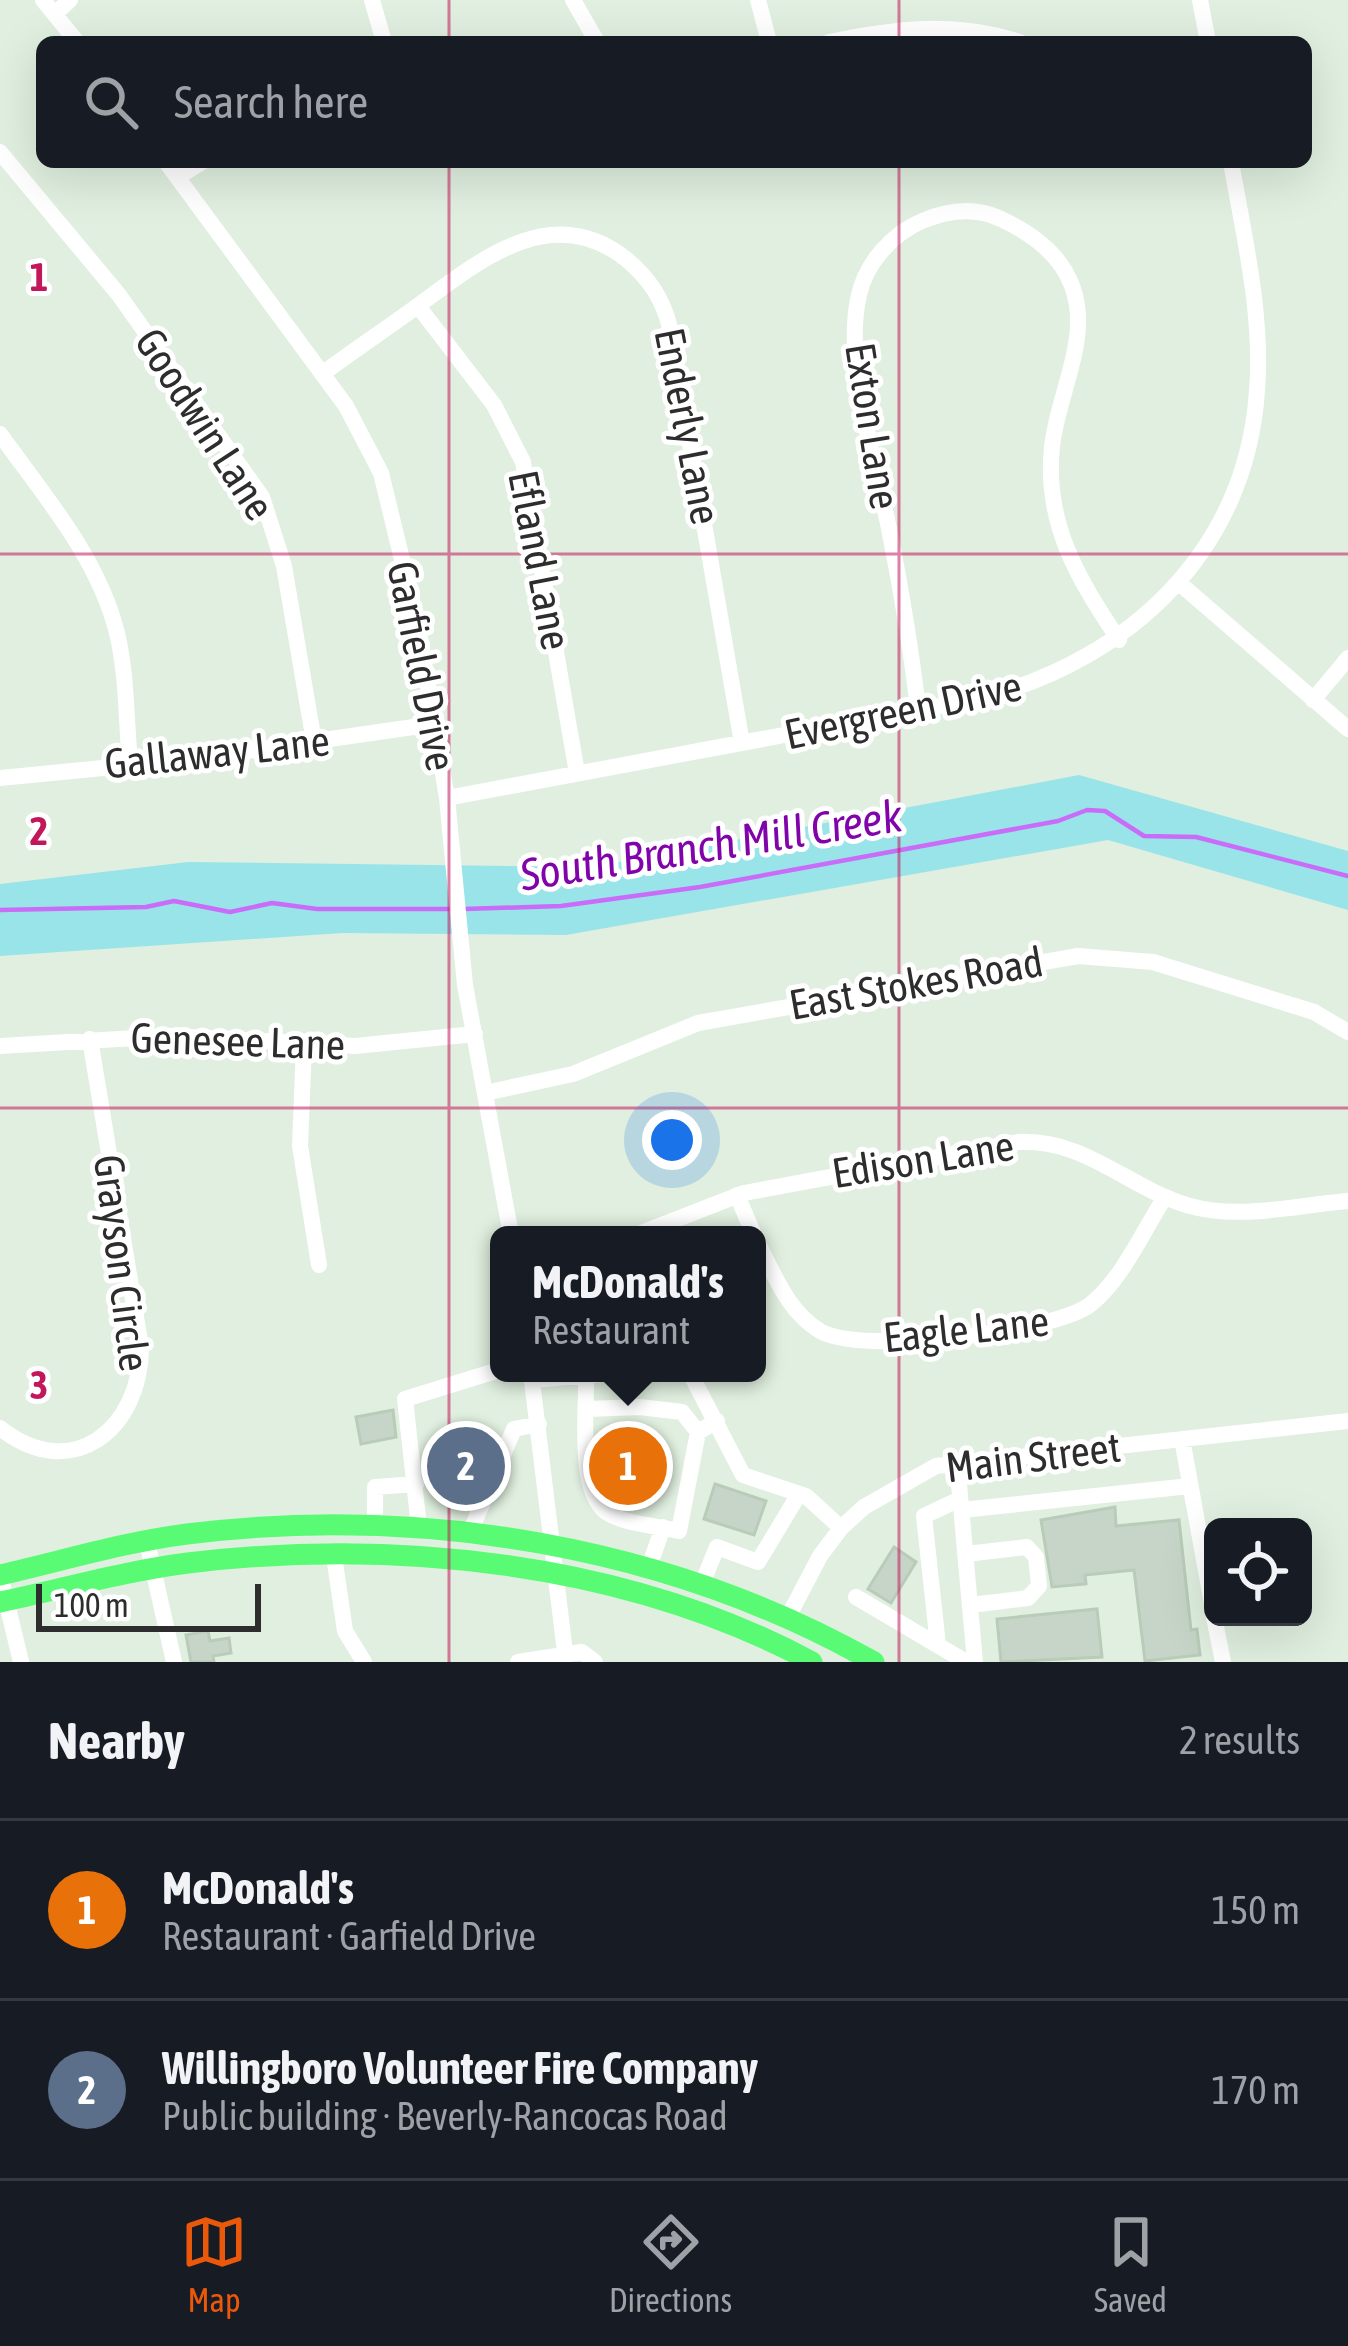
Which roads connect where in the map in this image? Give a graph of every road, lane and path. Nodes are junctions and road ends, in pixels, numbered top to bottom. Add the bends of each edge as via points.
1 (70, 0) edge
2 (372, 0) edge
3 (573, 0) edge
4 (758, 0) edge
5 (1200, 0) edge
6 (49, 7) edge
7 (72, 36) edge
8 (382, 36) edge
9 (594, 36) edge
10 (767, 36) edge
11 (862, 36) edge
12 (994, 36) edge
13 (1207, 36) edge
14 (0, 152) edge
15 (1232, 168) edge
16 (172, 170) edge
17 (418, 305) junction
18 (322, 374) junction
19 (0, 434) edge
20 (1178, 582) junction
21 (1119, 640) junction
22 (1348, 658) edge
23 (1313, 700) junction
24 (918, 709) junction
25 (434, 724) junction
26 (1348, 729) edge
27 (314, 742) junction
28 (742, 743) junction
29 (130, 763) junction
30 (577, 773) junction
31 (0, 778) edge
32 (447, 798) junction
33 (1348, 1032) edge
34 (475, 1034) junction
35 (90, 1039) junction
36 (304, 1045) junction
37 (0, 1046) edge
38 (485, 1093) junction
39 (737, 1195) junction
40 (1165, 1197) junction
41 (1348, 1201) edge
42 (509, 1226) edge
43 (659, 1226) edge
44 (750, 1226) edge
45 (766, 1259) edge
46 (319, 1265) dead end
47 (490, 1373) edge
48 (533, 1382) edge
49 (586, 1382) edge
50 (695, 1382) edge
51 (587, 1413) junction
52 (716, 1421) junction
53 (1348, 1421) edge
54 (539, 1424) junction
55 (0, 1429) edge
56 (698, 1432) junction
57 (1182, 1439) junction
58 (957, 1462) junction
59 (416, 1484) junction
60 (1190, 1486) junction
61 (799, 1494) junction
62 (961, 1505) junction
63 (375, 1526) junction
64 (419, 1527) junction
65 (663, 1527) junction
66 (841, 1528) junction
67 (471, 1530) junction
68 (147, 1542) junction
69 (554, 1546) junction
70 (966, 1554) junction
71 (334, 1556) junction
72 (1204, 1560) edge
73 (152, 1570) junction
74 (648, 1570) junction
75 (0, 1575) edge
76 (557, 1576) junction
77 (703, 1584) junction
78 (856, 1597) dead end
79 (3, 1601) edge
80 (970, 1605) junction
81 (787, 1619) junction
82 (1216, 1626) edge
83 (938, 1645) junction
84 (565, 1652) junction
85 (21, 1662) edge
86 (174, 1662) edge
87 (364, 1662) edge
88 (518, 1662) edge
89 (595, 1662) edge
90 (812, 1662) edge
91 (874, 1662) edge
92 (971, 1662) edge
93 (1223, 1662) edge

1 - 6 street
2 - 8 street
3 - 9 street
4 - 10 street
5 - 13 street
6 - 7 street
11 - 12 street via 955,27
14 - 27 street, Goodwin Lane via 119,295 262,497 284,566
15 - 20 street, Evergreen Drive via 1257,329 1255,416 1230,498
16 - 18 street, Garfield Drive
17 - 18 street, Enderly Lane
17 - 28 street, Enderly Lane via 508,243 547,233 604,245 648,280 665,310 682,384
17 - 30 street, Efland Lane via 494,406 523,462
18 - 25 street, Garfield Drive via 381,473
19 - 29 street via 73,534 107,602
20 - 21 street, Evergreen Drive
20 - 23 street
21 - 24 street, Evergreen Drive via 1039,682
21 - 24 street, Exton Lane via 1063,548 1053,502 1052,447 1077,332 1072,285 1025,230 989,213 935,216 876,258 856,308 866,412
22 - 23 street
23 - 26 street
24 - 28 street, Evergreen Drive
25 - 27 street, Gallaway Lane
25 - 32 street, Garfield Drive
27 - 29 street, Gallaway Lane
28 - 30 street, Evergreen Drive
29 - 31 street, Gallaway Lane
30 - 32 street, Evergreen Drive
32 - 34 street, Garfield Drive
33 - 38 street, East Stokes Road via 1314,1012 1153,962 1078,956 698,1023 573,1075
34 - 36 street, Genesee Lane
34 - 38 street, Garfield Drive
35 - 36 street, Genesee Lane
35 - 37 street, Genesee Lane
35 - 55 street, Grayson Circle via 141,1382 118,1425 92,1444 41,1448
36 - 46 street via 299,1146
38 - 42 street, Garfield Drive
39 - 40 street, Edison Lane via 1042,1141 1085,1152
39 - 43 street, Edison Lane
39 - 44 street, Eagle Lane
40 - 41 street, Edison Lane via 1237,1211
40 - 45 street, Eagle Lane via 1093,1303 1059,1322 1016,1330 872,1341 826,1336 793,1309
47 - 59 street via 405,1400
48 - 54 street
49 - 51 street
50 - 52 street
51 - 56 street via 682,1412
51 - 65 street via 586,1465 597,1502 608,1514
52 - 56 street
52 - 61 street via 743,1475
53 - 57 street, Main Street
54 - 67 street via 514,1429
54 - 69 street
56 - 65 street via 679,1531
57 - 58 street, Main Street
57 - 60 street
58 - 62 street
58 - 66 street, Main Street via 899,1485
59 - 63 street via 375,1487
59 - 64 street
60 - 62 street
60 - 72 street
61 - 66 street
61 - 77 street via 758,1562 717,1547
62 - 70 street
62 - 83 street via 924,1516
63 - 64 main road
63 - 68 main road via 298,1524
64 - 67 main road
65 - 74 street
66 - 81 street, Main Street
67 - 69 main road
68 - 73 street
68 - 75 main road
69 - 74 main road
69 - 76 street
70 - 80 street
70 - 80 street via 1027,1547 1039,1586 1028,1598
71 - 73 main road
71 - 76 main road via 471,1561
71 - 87 street via 340,1612
73 - 79 main road
73 - 86 street
74 - 77 main road
75 - 79 street
76 - 84 street
76 - 90 main road via 682,1603
77 - 81 main road
78 - 83 street
79 - 85 street
80 - 92 street
81 - 91 main road
82 - 93 street
83 - 92 street
84 - 88 street
84 - 89 street

